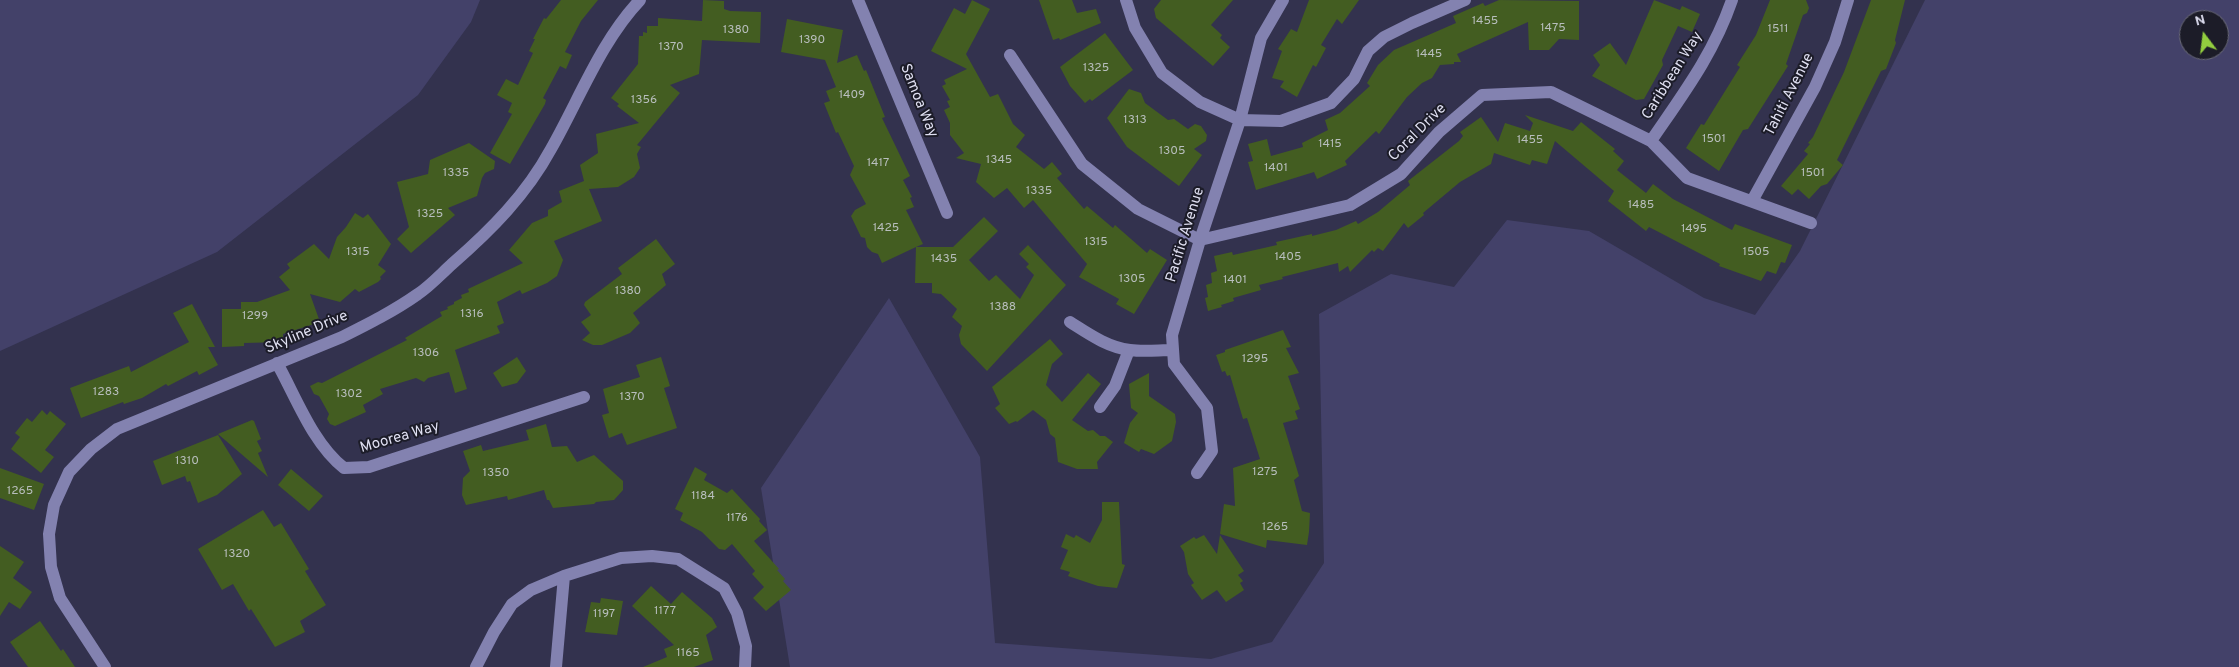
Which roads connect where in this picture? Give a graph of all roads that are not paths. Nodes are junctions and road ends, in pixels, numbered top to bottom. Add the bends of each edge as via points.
1 (640, 0) edge
2 (858, 0) edge
3 (1126, 0) edge
4 (1283, 0) edge
5 (1465, 0) edge
6 (1732, 0) edge
7 (1848, 0) edge
8 (1010, 55) dead end
9 (1240, 120) junction
10 (1651, 141) junction
11 (1752, 201) junction
12 (946, 214) dead end
13 (1811, 223) dead end
14 (1200, 240) junction
15 (1070, 322) dead end
16 (1129, 350) junction
17 (1173, 350) junction
18 (277, 363) junction
19 (584, 397) dead end
20 (1100, 407) dead end
21 (1197, 473) dead end
22 (564, 576) junction
23 (105, 667) edge
24 (476, 667) edge
25 (556, 667) edge
26 (745, 667) edge

1 - 18 street, Skyline Drive via 624,17 535,174 498,223 419,294 366,325
2 - 12 street, Samoa Way
3 - 9 street via 1136,28 1162,73 1200,102
4 - 9 street, Pacific Avenue via 1261,38
5 - 9 street via 1384,37 1368,51 1354,79 1331,103 1281,121
6 - 10 street, Caribbean Way via 1706,61
7 - 11 street, Tahiti Avenue via 1835,42 1815,87
8 - 14 street via 1082,164 1138,209
9 - 14 street, Pacific Avenue
10 - 11 street, Coral Drive via 1687,178
10 - 14 street, Coral Drive via 1551,92 1482,96 1439,132 1401,174 1350,205
11 - 13 street, Coral Drive
14 - 17 street, Pacific Avenue via 1172,335
15 - 16 street via 1098,340
16 - 17 street
16 - 20 street via 1115,386
17 - 21 street, Pacific Avenue via 1174,364 1207,408 1212,451
18 - 19 street, Moorea Way via 320,444 344,468 369,467
18 - 23 street, Skyline Drive via 117,429 69,472 54,505 49,534 51,566 60,598
22 - 24 street via 531,590 512,604
22 - 25 street
22 - 26 street via 621,558 652,556 678,559 724,588 738,613 746,646

